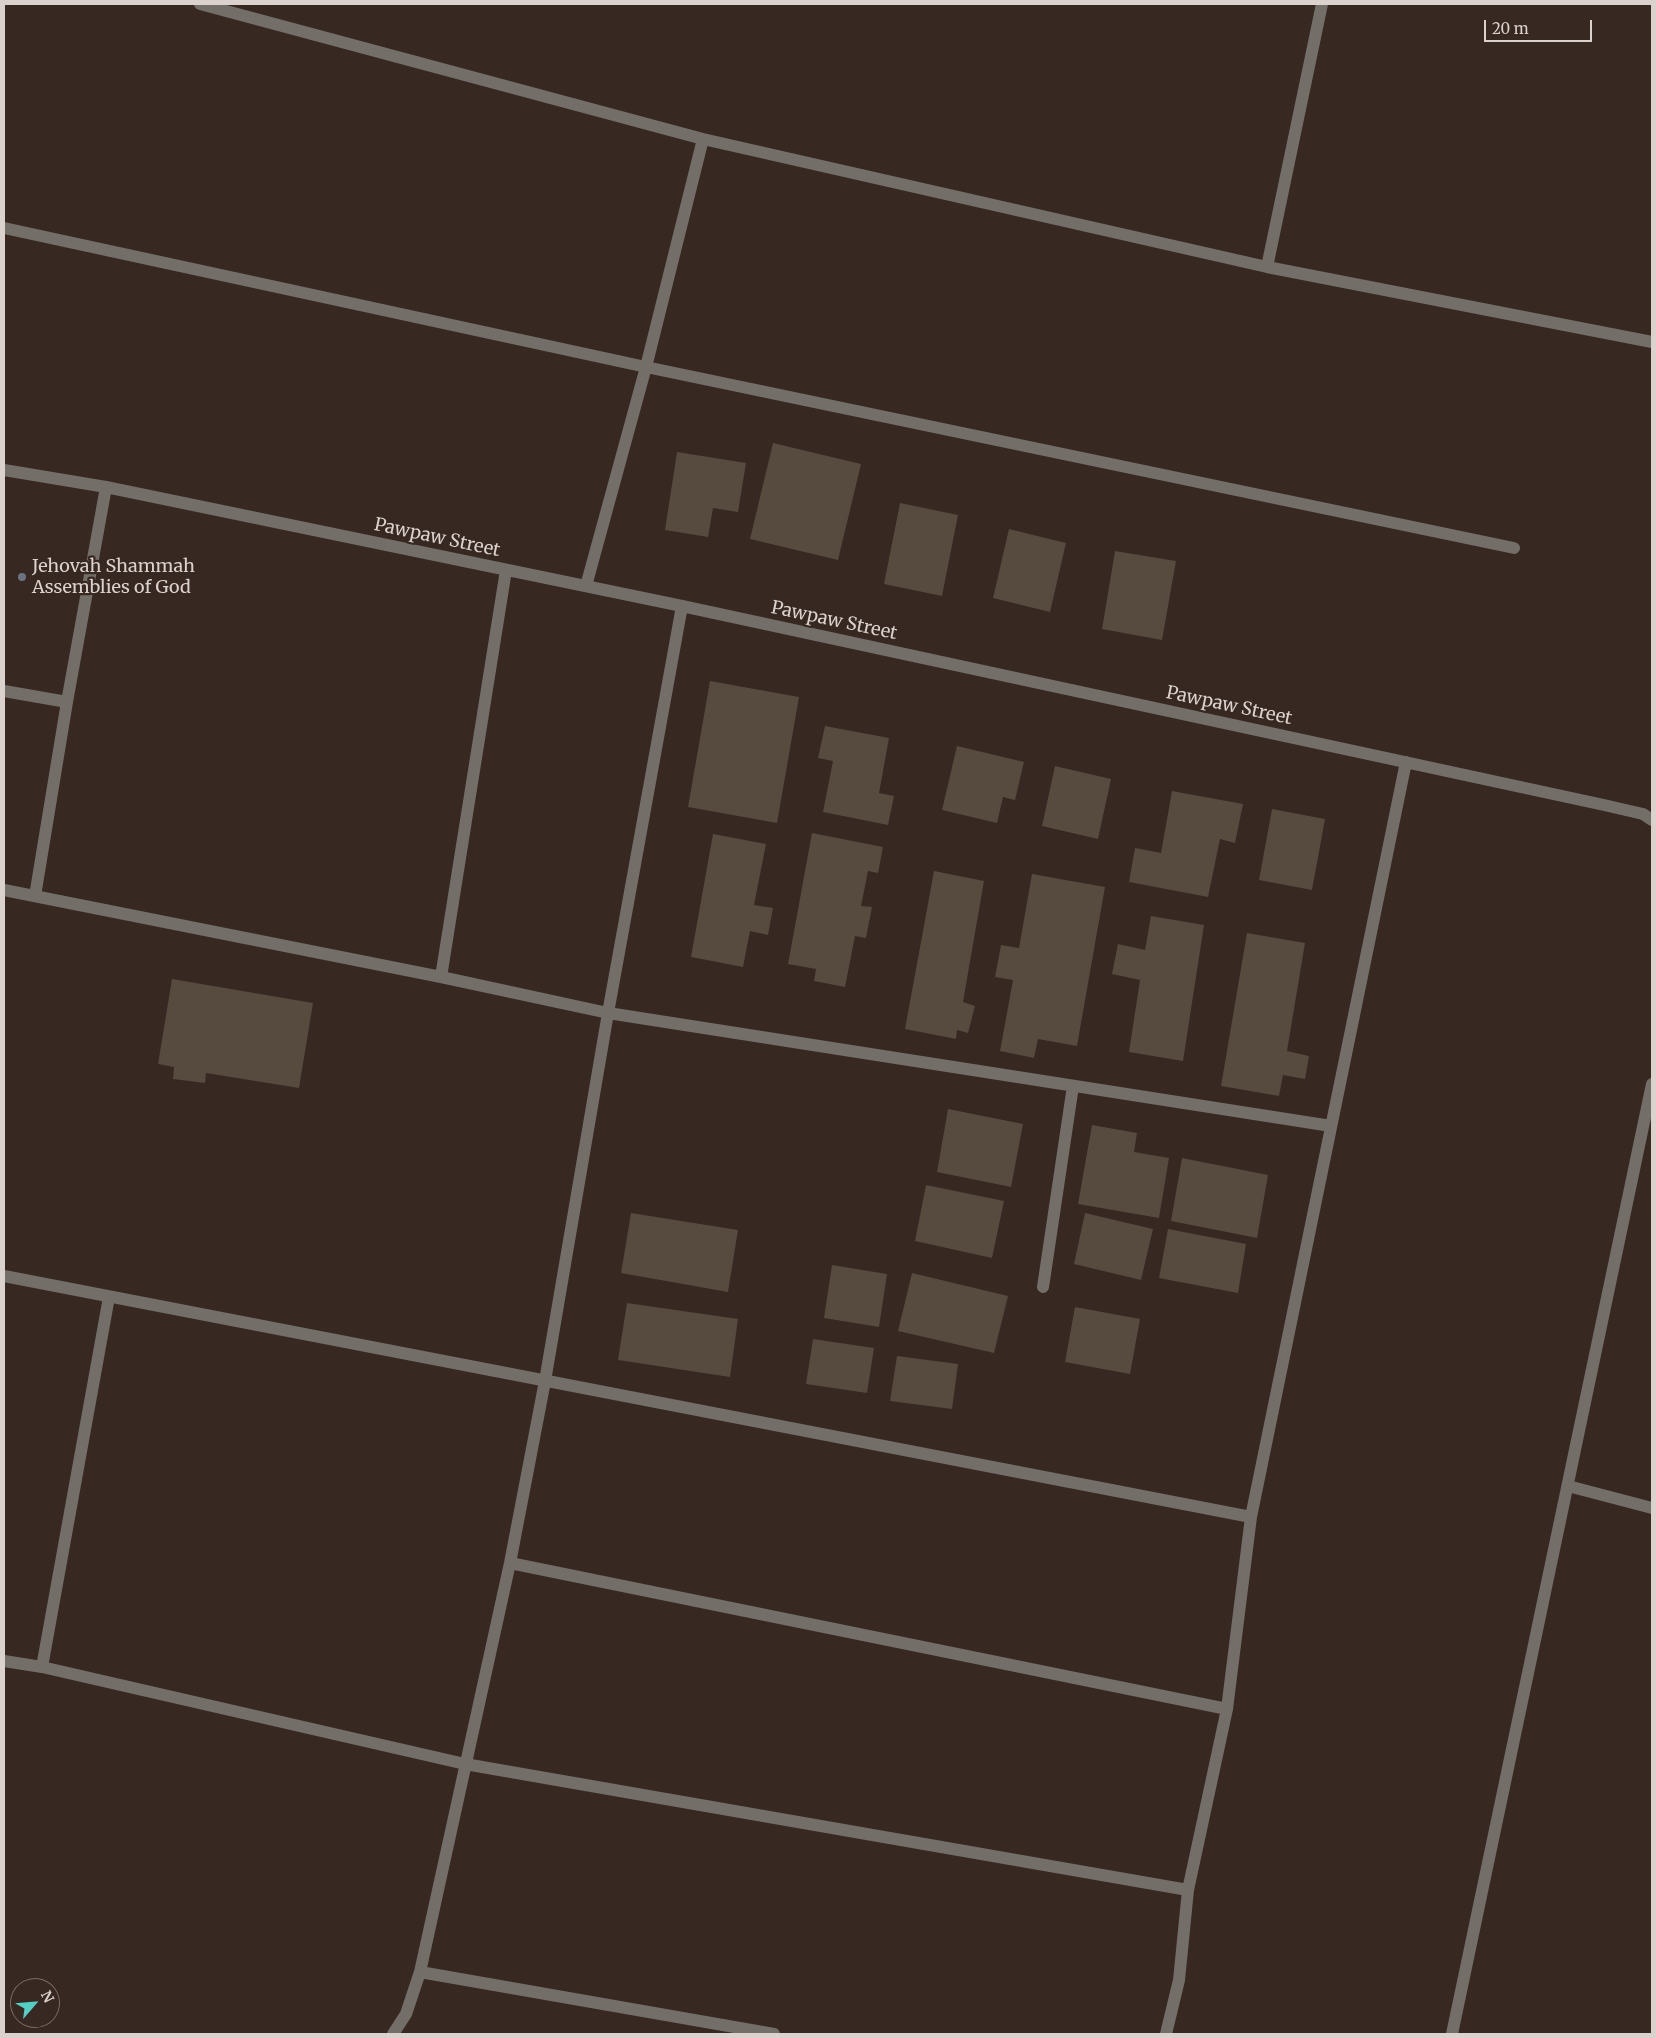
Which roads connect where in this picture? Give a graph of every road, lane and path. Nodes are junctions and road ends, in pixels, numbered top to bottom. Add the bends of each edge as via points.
1 (200, 4) edge
2 (1322, 4) edge
3 (703, 139) junction
4 (4, 228) edge
5 (1267, 267) junction
6 (1652, 342) edge
7 (646, 367) junction
8 (4, 470) edge
9 (106, 487) junction
10 (1514, 548) dead end
11 (506, 570) junction
12 (586, 586) junction
13 (682, 606) junction
14 (4, 691) edge
15 (67, 702) junction
16 (1406, 762) junction
17 (1652, 820) edge
18 (4, 890) edge
19 (35, 896) junction
20 (441, 977) junction
21 (608, 1013) junction
22 (1652, 1084) edge
23 (1074, 1086) junction
24 (1331, 1126) junction
25 (4, 1276) edge
26 (1044, 1288) dead end
27 (109, 1297) junction
28 (545, 1381) junction
29 (1568, 1486) junction
30 (1652, 1508) edge
31 (1250, 1517) junction
32 (510, 1564) junction
33 (4, 1661) edge
34 (42, 1667) junction
35 (1227, 1709) junction
36 (465, 1764) junction
37 (1188, 1890) junction
38 (420, 1972) junction
39 (393, 2034) edge
40 (774, 2034) edge
41 (1166, 2034) edge
42 (1452, 2034) edge

1 - 3 street
2 - 5 street
3 - 5 street
3 - 7 street
4 - 7 street
5 - 6 street
7 - 10 street
7 - 12 street
8 - 9 street, Pawpaw Street
9 - 11 street, Pawpaw Street
9 - 15 street
11 - 12 street, Pawpaw Street
11 - 20 street
12 - 13 street, Pawpaw Street
13 - 16 street, Pawpaw Street
13 - 21 street
14 - 15 street
15 - 19 street
16 - 17 street, Pawpaw Street via 1643,814
16 - 24 street
18 - 19 street
19 - 20 street
20 - 21 street
21 - 23 street
21 - 28 street
22 - 29 street
23 - 24 street
23 - 26 street
24 - 31 street
25 - 27 street
27 - 28 street
27 - 34 street
28 - 31 street
28 - 32 street
29 - 30 street
29 - 42 street
31 - 35 street
32 - 35 street
32 - 36 street
33 - 34 street
34 - 36 street
35 - 37 street
36 - 37 street
36 - 38 street
37 - 41 street via 1178,1980
38 - 39 street via 406,2014
38 - 40 street

